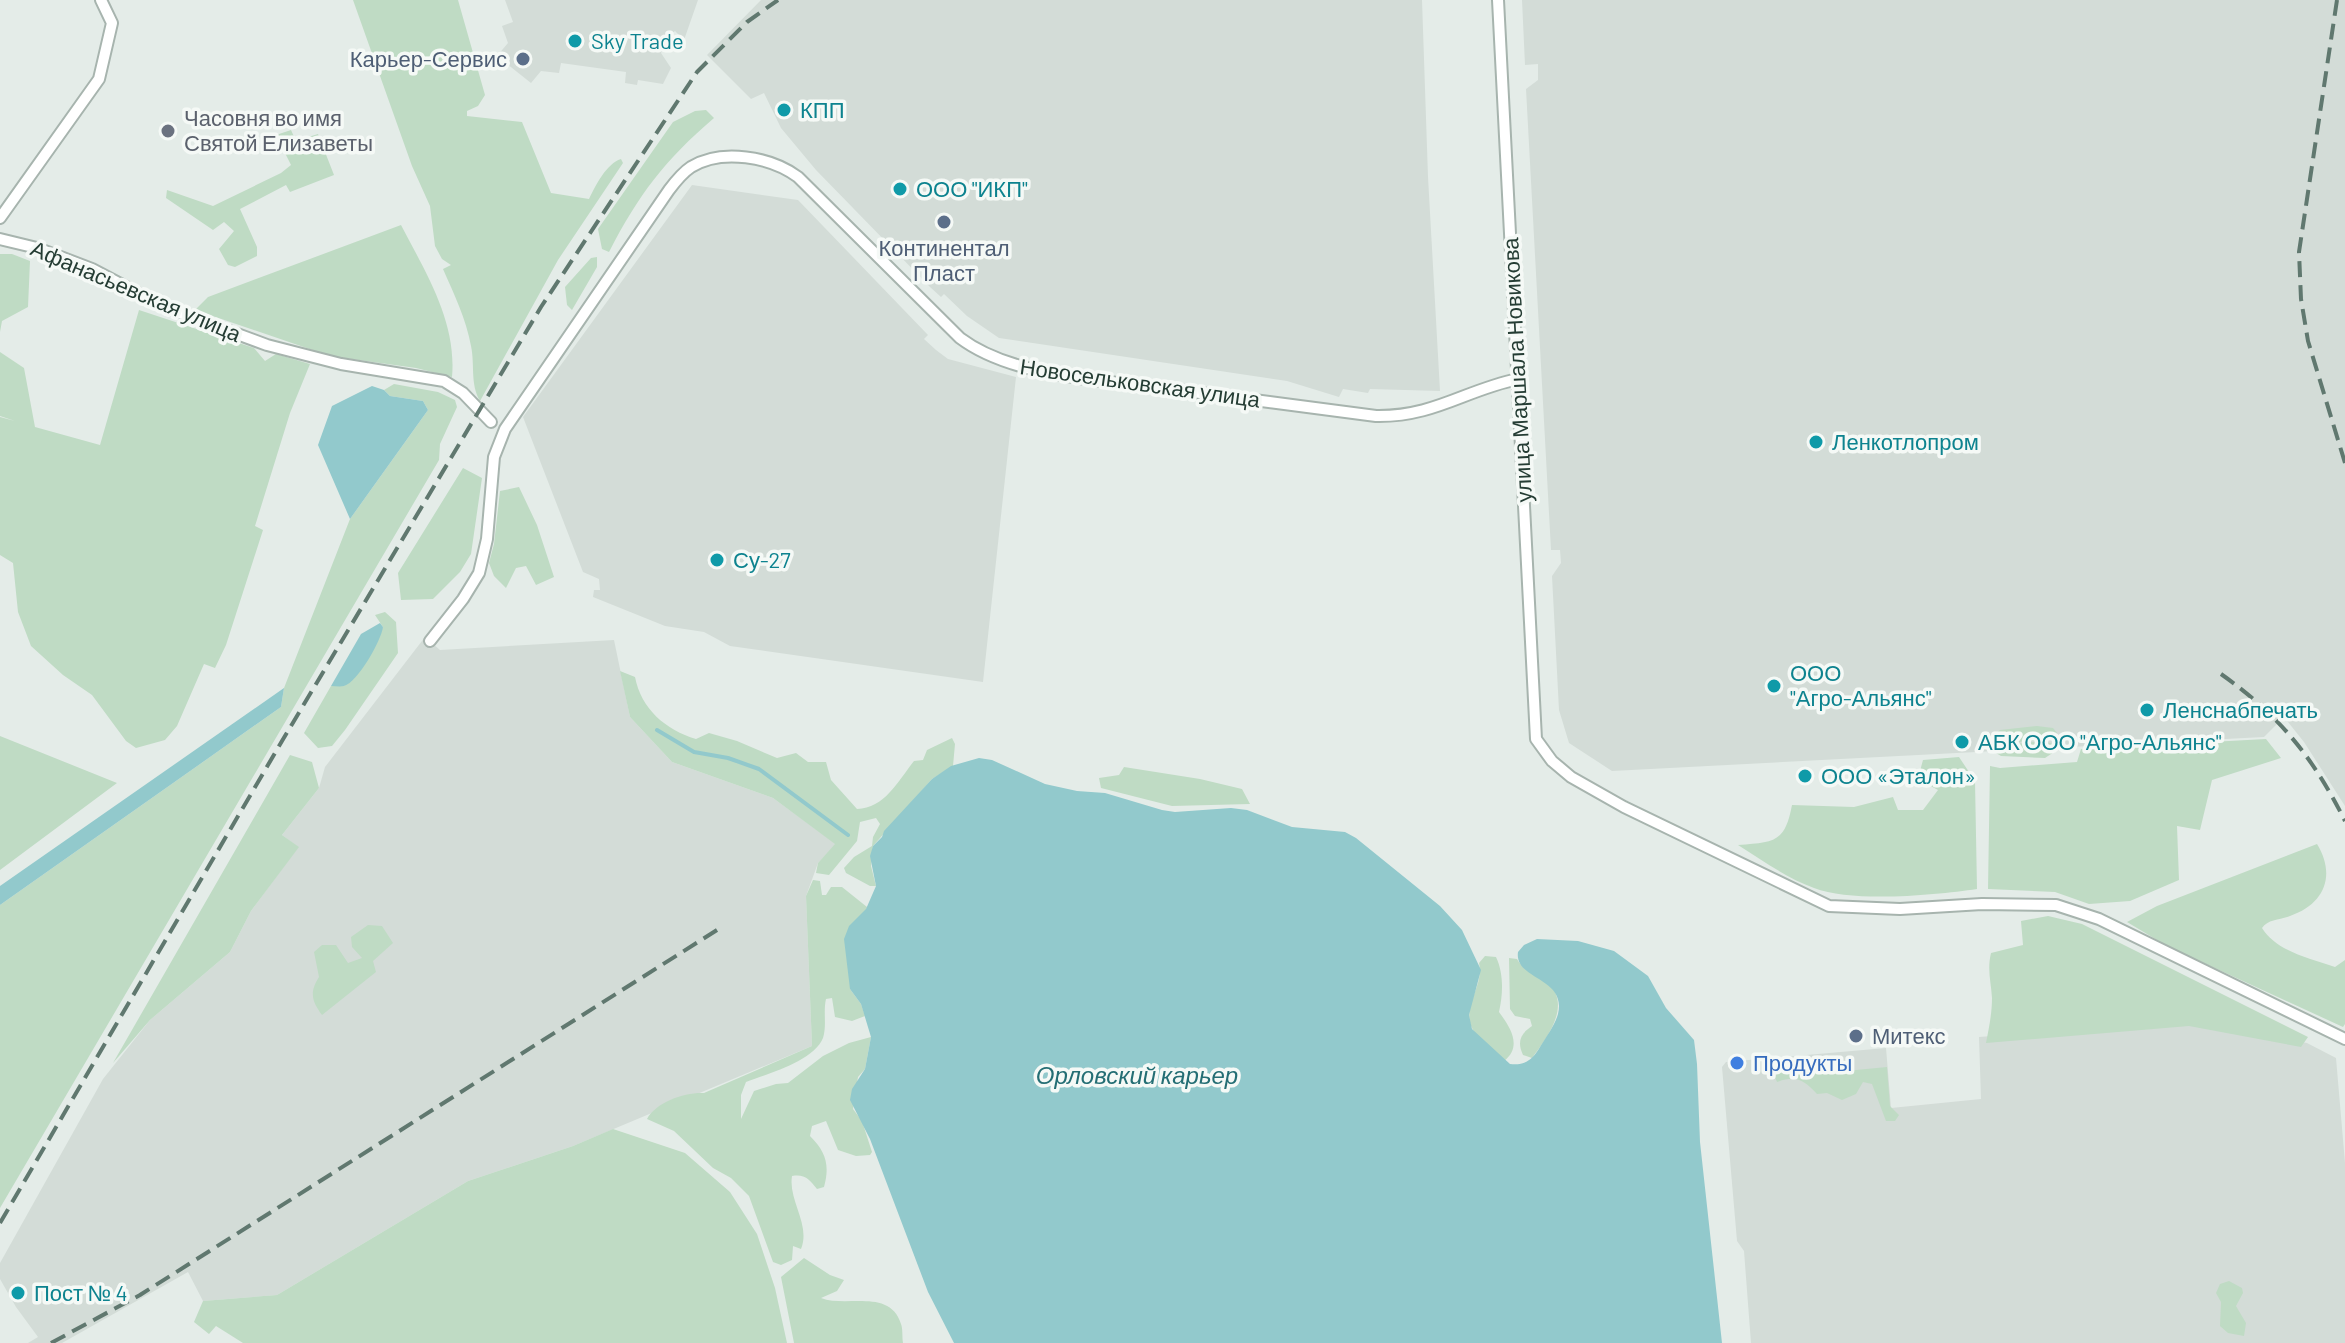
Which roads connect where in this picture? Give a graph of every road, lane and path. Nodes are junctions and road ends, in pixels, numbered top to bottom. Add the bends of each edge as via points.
1 (101, 0) edge
2 (1498, 0) edge
3 (0, 218) edge
4 (0, 239) edge
5 (1518, 379) junction
6 (491, 422) dead end
7 (430, 641) dead end
8 (2345, 1039) edge

1 - 3 street via 112,23 99,79
2 - 5 street, улица Маршала Новикова
4 - 6 street, Афанасьевская улица via 92,269 164,307 267,345 444,381
5 - 7 street, Новосельковская улица via 1400,417 1006,363 960,338 781,164 741,157 704,162 691,167 669,190 505,429 494,457 479,573
5 - 8 street, улица Маршала Новикова via 1536,739 1571,777 1829,906 2056,905 2099,919

